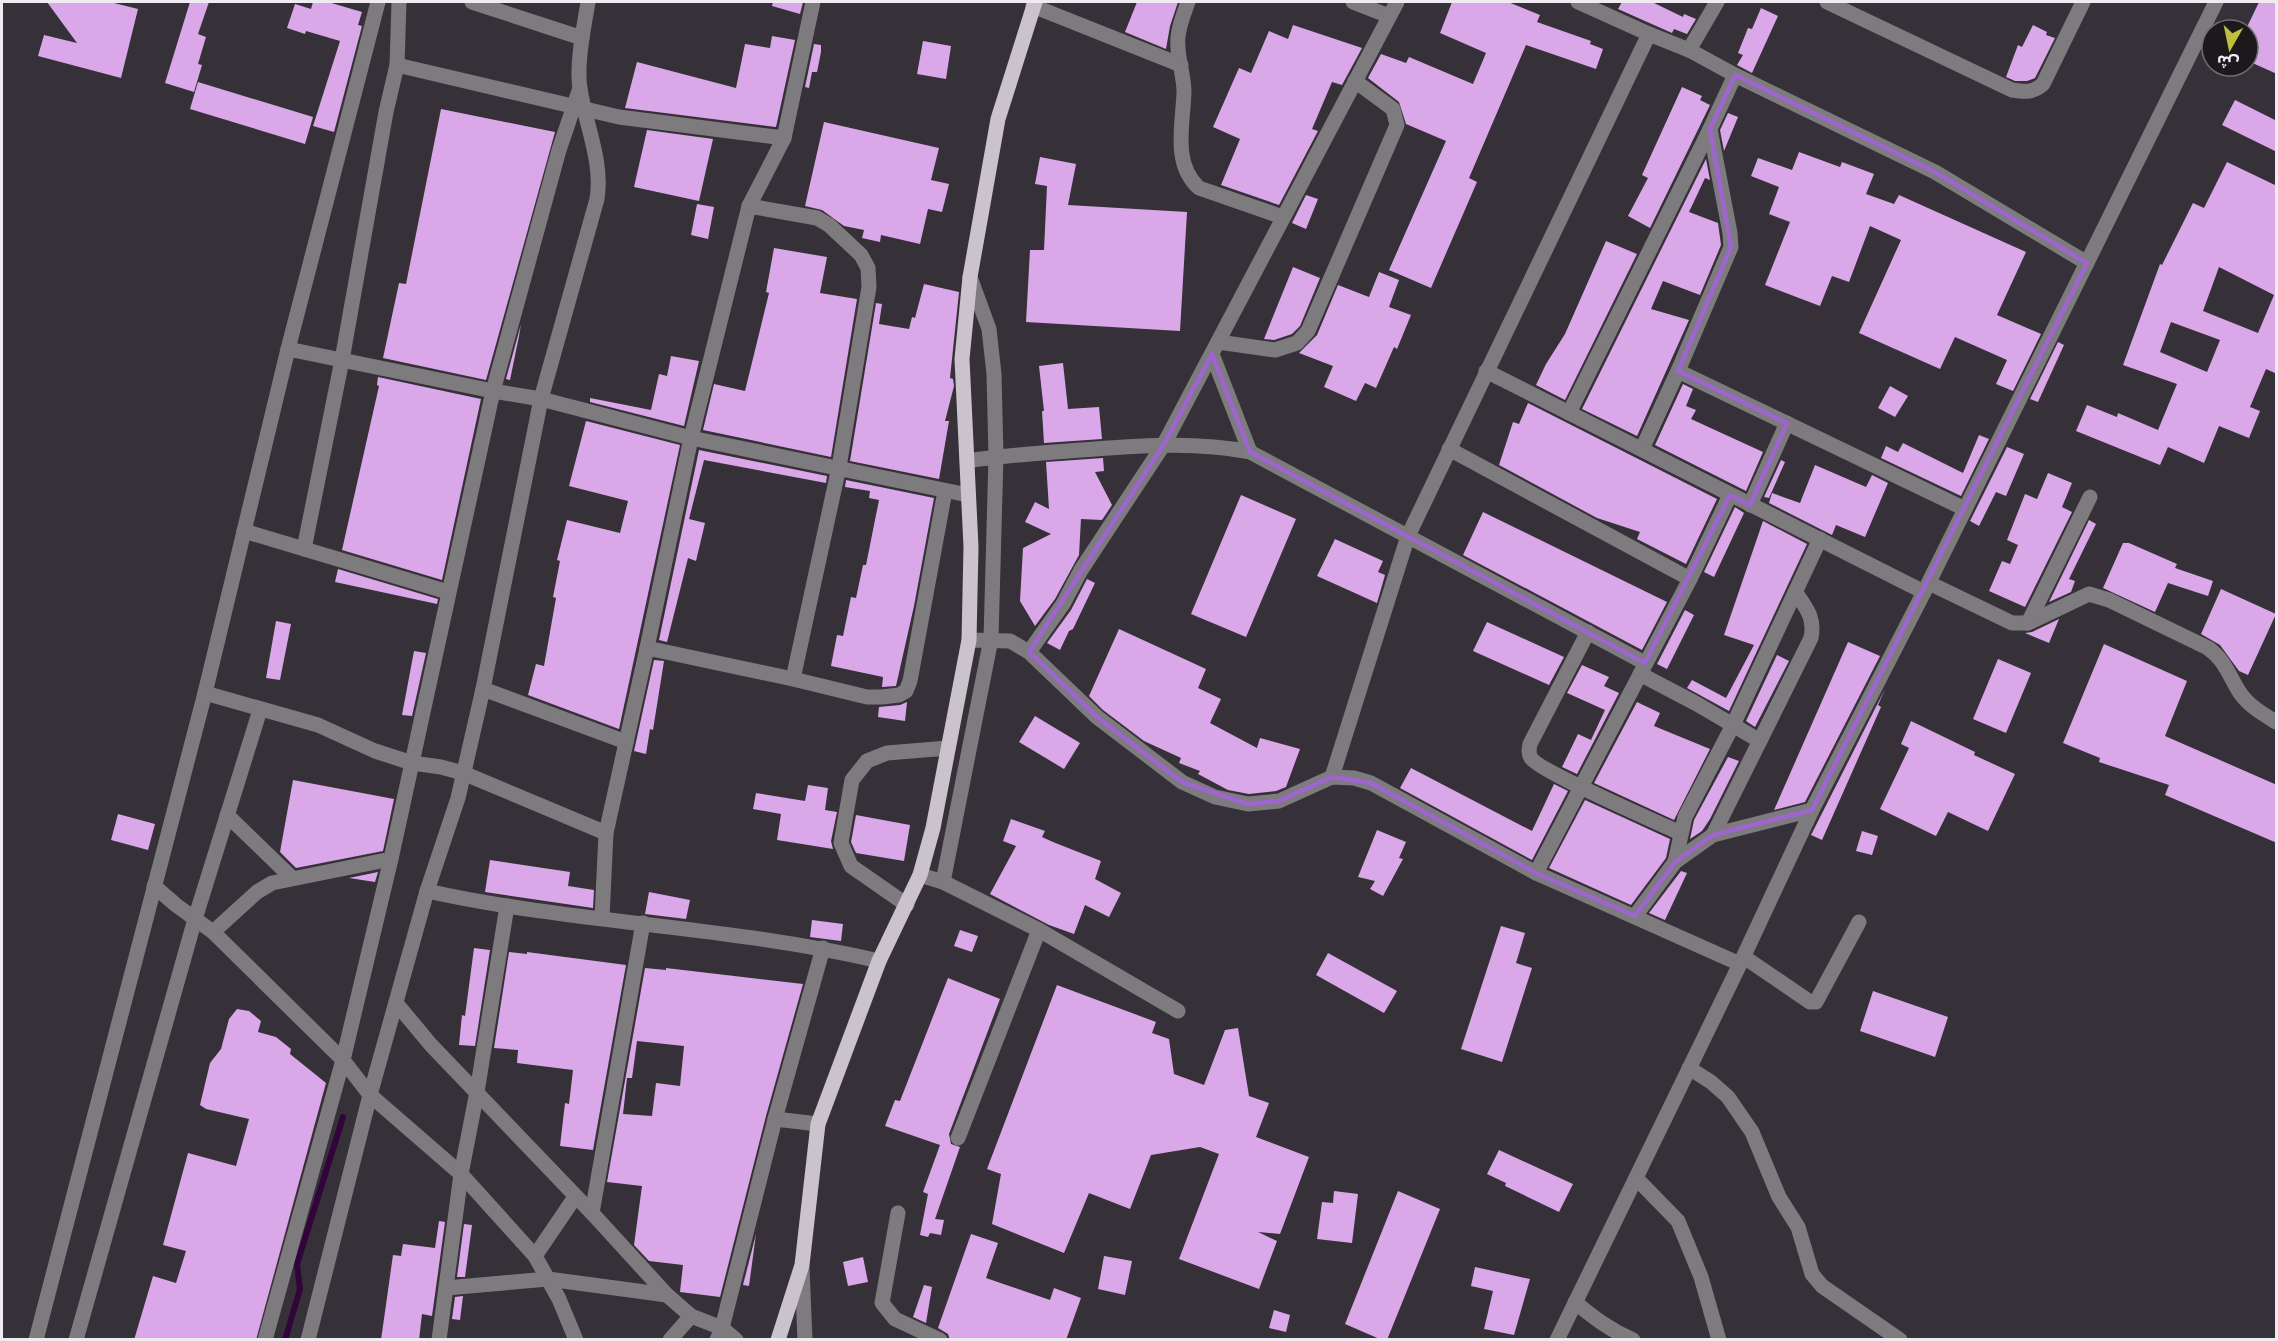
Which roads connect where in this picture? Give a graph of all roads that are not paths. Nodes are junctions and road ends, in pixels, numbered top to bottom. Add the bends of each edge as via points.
1 (378, 2) edge
2 (399, 2) edge
3 (472, 2) edge
4 (588, 2) edge
5 (813, 2) edge
6 (1188, 2) edge
7 (1353, 2) edge
8 (1397, 2) edge
9 (1578, 2) edge
10 (1717, 2) edge
11 (1827, 2) edge
12 (2083, 2) edge
13 (2216, 2) edge
14 (1034, 4) edge
15 (1389, 16) junction
16 (1650, 34) junction
17 (582, 38) junction
18 (1689, 50) junction
19 (1181, 64) junction
20 (397, 65) junction
21 (1736, 75) junction
22 (1354, 81) junction
23 (579, 109) junction
24 (1710, 129) junction
25 (784, 138) junction
26 (749, 206) junction
27 (1283, 217) junction
28 (2087, 263) junction
29 (970, 278) junction
30 (1215, 348) junction
31 (288, 350) junction
32 (342, 360) junction
33 (1486, 371) junction
34 (1678, 371) junction
35 (493, 391) junction
36 (541, 399) junction
37 (1569, 413) junction
38 (1787, 423) junction
39 (691, 438) junction
40 (1164, 444) junction
41 (1449, 449) junction
42 (1642, 449) junction
43 (1250, 452) junction
44 (996, 456) junction
45 (967, 461) junction
46 (839, 467) junction
47 (945, 491) junction
48 (968, 495) junction
49 (1730, 495) junction
50 (2090, 497) dead end
51 (1750, 504) junction
52 (1965, 509) junction
53 (244, 531) junction
54 (1408, 536) junction
55 (1820, 539) junction
56 (304, 549) junction
57 (1690, 579) junction
58 (1926, 587) junction
59 (448, 592) junction
60 (1796, 593) junction
61 (2028, 623) junction
62 (1588, 632) junction
63 (991, 639) junction
64 (969, 640) junction
65 (647, 648) junction
66 (1029, 652) junction
67 (1642, 668) junction
68 (793, 679) junction
69 (483, 689) junction
70 (205, 693) junction
71 (260, 710) junction
72 (2277, 722) edge
73 (1733, 725) junction
74 (1760, 741) junction
75 (626, 742) junction
76 (948, 748) junction
77 (412, 764) junction
78 (463, 773) junction
79 (1332, 777) junction
80 (1580, 786) junction
81 (1812, 810) junction
82 (227, 815) junction
83 (606, 833) junction
84 (1680, 833) junction
85 (1713, 835) junction
86 (391, 859) junction
87 (1675, 862) junction
88 (1536, 873) junction
89 (920, 874) junction
90 (292, 878) junction
91 (943, 882) junction
92 (154, 886) junction
93 (427, 891) junction
94 (907, 905) junction
95 (507, 906) junction
96 (1635, 916) junction
97 (602, 918) junction
98 (195, 920) junction
99 (1859, 922) dead end
100 (643, 923) junction
101 (1039, 930) junction
102 (213, 932) junction
103 (823, 948) junction
104 (1742, 960) junction
105 (879, 961) junction
106 (396, 1003) junction
107 (1178, 1011) dead end
108 (343, 1060) junction
109 (1689, 1068) junction
110 (477, 1092) junction
111 (370, 1095) junction
112 (775, 1119) junction
113 (818, 1124) junction
114 (958, 1138) dead end
115 (461, 1174) junction
116 (1636, 1178) junction
117 (575, 1197) junction
118 (592, 1213) junction
119 (898, 1213) dead end
120 (534, 1256) junction
121 (802, 1265) junction
122 (548, 1279) junction
123 (446, 1288) junction
124 (667, 1295) junction
125 (1575, 1302) junction
126 (692, 1316) junction
127 (719, 1334) edge
128 (37, 1339) edge
129 (76, 1340) edge
130 (265, 1340) edge
131 (308, 1340) edge
132 (439, 1340) edge
133 (576, 1340) edge
134 (670, 1340) edge
135 (736, 1340) edge
136 (778, 1340) edge
137 (805, 1340) edge
138 (940, 1340) edge
139 (1557, 1340) edge
140 (1633, 1340) edge
141 (1719, 1340) edge
142 (1900, 1340) edge

1 - 31 street
2 - 20 street
3 - 17 street
4 - 17 street
5 - 25 street
6 - 19 street via 1178,38
7 - 15 street
8 - 15 street
9 - 16 street
10 - 18 street
11 - 12 street via 2012,90 2026,92 2036,91 2043,84
13 - 28 street
14 - 19 street
14 - 29 main road via 998,119
15 - 22 street
16 - 18 street
16 - 33 street
17 - 23 street
18 - 21 street
19 - 27 street via 1184,93 1180,141 1184,167 1191,181 1199,189
20 - 23 street
20 - 32 street
21 - 24 street
21 - 28 street via 1935,172
22 - 27 street
22 - 30 street via 1393,110 1397,125 1308,331 1297,343 1275,350
23 - 25 street
23 - 35 street
23 - 36 street via 598,168 597,199
24 - 34 street via 1731,247
24 - 37 street
25 - 26 street
26 - 39 street
26 - 46 street via 817,218 861,255 868,268 869,287
27 - 30 street
28 - 52 street
29 - 44 street via 988,329 994,374
29 - 45 main road via 962,360
30 - 40 street
30 - 43 street
31 - 32 street
31 - 53 street
32 - 35 street
32 - 56 street
33 - 37 street
33 - 41 street
34 - 38 street
34 - 42 street
35 - 36 street
35 - 59 street
36 - 39 street
36 - 69 street
37 - 42 street
38 - 51 street
38 - 52 street
39 - 46 street
39 - 65 street
40 - 43 street
40 - 44 street
40 - 66 street
41 - 54 street
41 - 57 street
42 - 49 street
43 - 54 street
44 - 45 street
44 - 63 street
45 - 48 main road
46 - 47 street
46 - 68 street
47 - 48 street
47 - 68 street via 906,691 882,698 867,697
48 - 64 main road
49 - 51 street
49 - 57 street
50 - 61 street
51 - 55 street
52 - 58 street
53 - 56 street
53 - 70 street
54 - 62 street
54 - 79 street
55 - 58 street
55 - 60 street
56 - 59 street
57 - 67 street
58 - 61 street via 2012,623
58 - 81 street
59 - 77 street
60 - 73 street
60 - 74 street via 1814,625 1811,638
61 - 72 street via 2089,594 2099,596 2219,655 2241,694 2254,708
62 - 67 street
62 - 80 street via 1530,744 1529,753 1539,765
63 - 64 street
63 - 66 street via 1010,641
63 - 91 street
64 - 76 main road
65 - 68 street
65 - 75 street
66 - 79 street via 1097,717 1182,782 1215,797 1248,804 1279,801
67 - 73 street
67 - 80 street
69 - 75 street
69 - 78 street
70 - 71 street
70 - 92 street
71 - 77 street via 318,725
71 - 82 street
73 - 74 street
73 - 84 street
74 - 85 street
75 - 83 street
76 - 89 main road
76 - 94 street via 887,753 867,761 852,780 841,843 851,866
77 - 78 street via 441,766
77 - 86 street
78 - 83 street
78 - 93 street
79 - 88 street via 1371,783
80 - 84 street
80 - 88 street
81 - 85 street
81 - 104 street
82 - 90 street
82 - 98 street
83 - 97 street
84 - 87 street
85 - 87 street
86 - 90 street
86 - 108 street
87 - 96 street
88 - 96 street
89 - 91 street
89 - 94 main road
90 - 102 street via 257,892
91 - 101 street
92 - 98 street
92 - 128 street
93 - 95 street
93 - 106 street
94 - 105 main road
95 - 97 street
95 - 110 street
96 - 104 street
97 - 100 street
98 - 102 street
98 - 129 street
99 - 104 street via 1816,1002
100 - 103 street
100 - 118 street
101 - 107 street
101 - 114 street
102 - 108 street
103 - 105 street
103 - 112 street
104 - 109 street
105 - 113 main road
106 - 110 street
106 - 111 street
108 - 111 street
108 - 130 street
109 - 116 street
109 - 142 street via 1728,1097 1752,1132 1779,1197 1798,1227 1812,1274 1822,1286
110 - 115 street
110 - 117 street
111 - 115 street
111 - 131 street
112 - 113 street
112 - 127 street
113 - 121 main road
115 - 120 street
115 - 123 street
116 - 125 street
116 - 141 street via 1678,1221 1701,1277
117 - 118 street
117 - 120 street
118 - 124 street
119 - 138 street via 882,1303 895,1319
120 - 122 street
121 - 136 main road
121 - 137 street
122 - 123 street
122 - 124 street
122 - 133 street
123 - 132 street
124 - 126 street
125 - 139 street
125 - 140 street via 1614,1332
126 - 127 street
126 - 134 street
127 - 135 street

